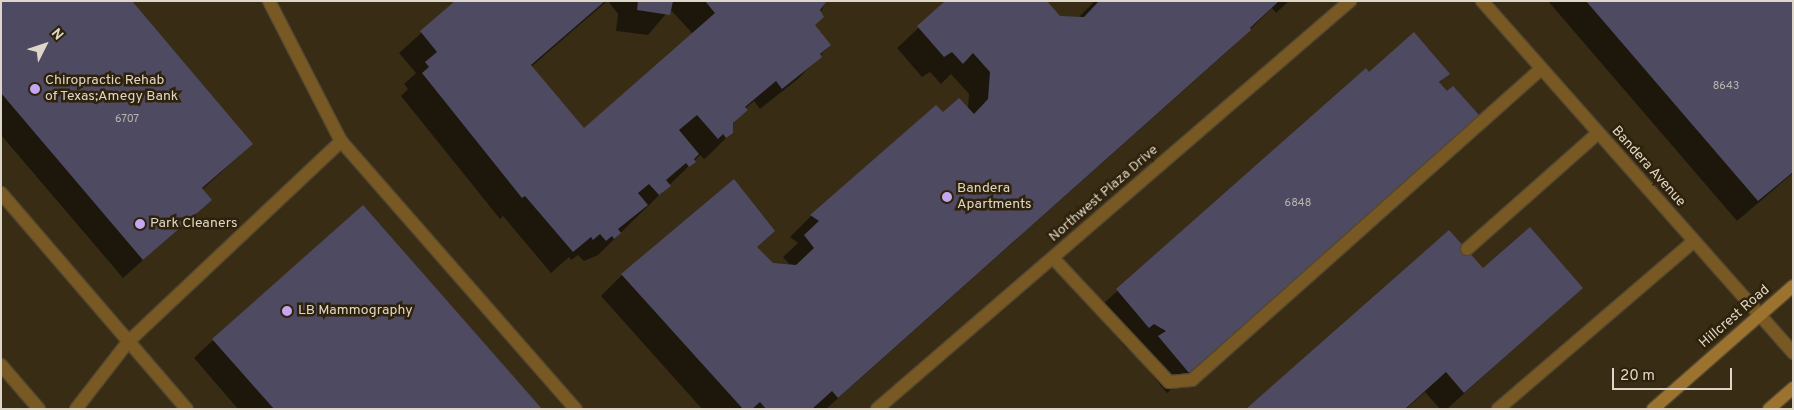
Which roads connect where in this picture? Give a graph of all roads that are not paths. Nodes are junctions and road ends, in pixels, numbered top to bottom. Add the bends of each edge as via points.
1 (269, 1) edge
2 (1350, 1) edge
3 (1482, 1) edge
4 (1541, 69) junction
5 (1598, 133) junction
6 (341, 141) junction
7 (1, 193) edge
8 (1694, 241) junction
9 (1467, 249) dead end
10 (1053, 258) junction
11 (1793, 286) edge
12 (1759, 316) junction
13 (128, 342) junction
14 (1793, 354) edge
15 (1, 365) edge
16 (1793, 388) edge
17 (39, 409) edge
18 (76, 409) edge
19 (187, 409) edge
20 (576, 409) edge
21 (877, 409) edge
22 (1498, 409) edge
23 (1653, 409) edge
24 (1770, 409) edge

1 - 6 street
2 - 10 street, Northwest Plaza Drive
3 - 4 street, Bandera Avenue
4 - 5 street, Bandera Avenue
4 - 10 street via 1192,380 1168,382
5 - 8 street, Bandera Avenue
5 - 9 street
6 - 13 street
6 - 20 street
7 - 13 street
8 - 12 street, Bandera Avenue
8 - 22 street
10 - 21 street, Northwest Plaza Drive
11 - 12 main road, Hillcrest Road
12 - 14 street, Bandera Avenue
12 - 23 main road, Hillcrest Road
13 - 18 street
13 - 19 street
15 - 17 street
16 - 24 main road

